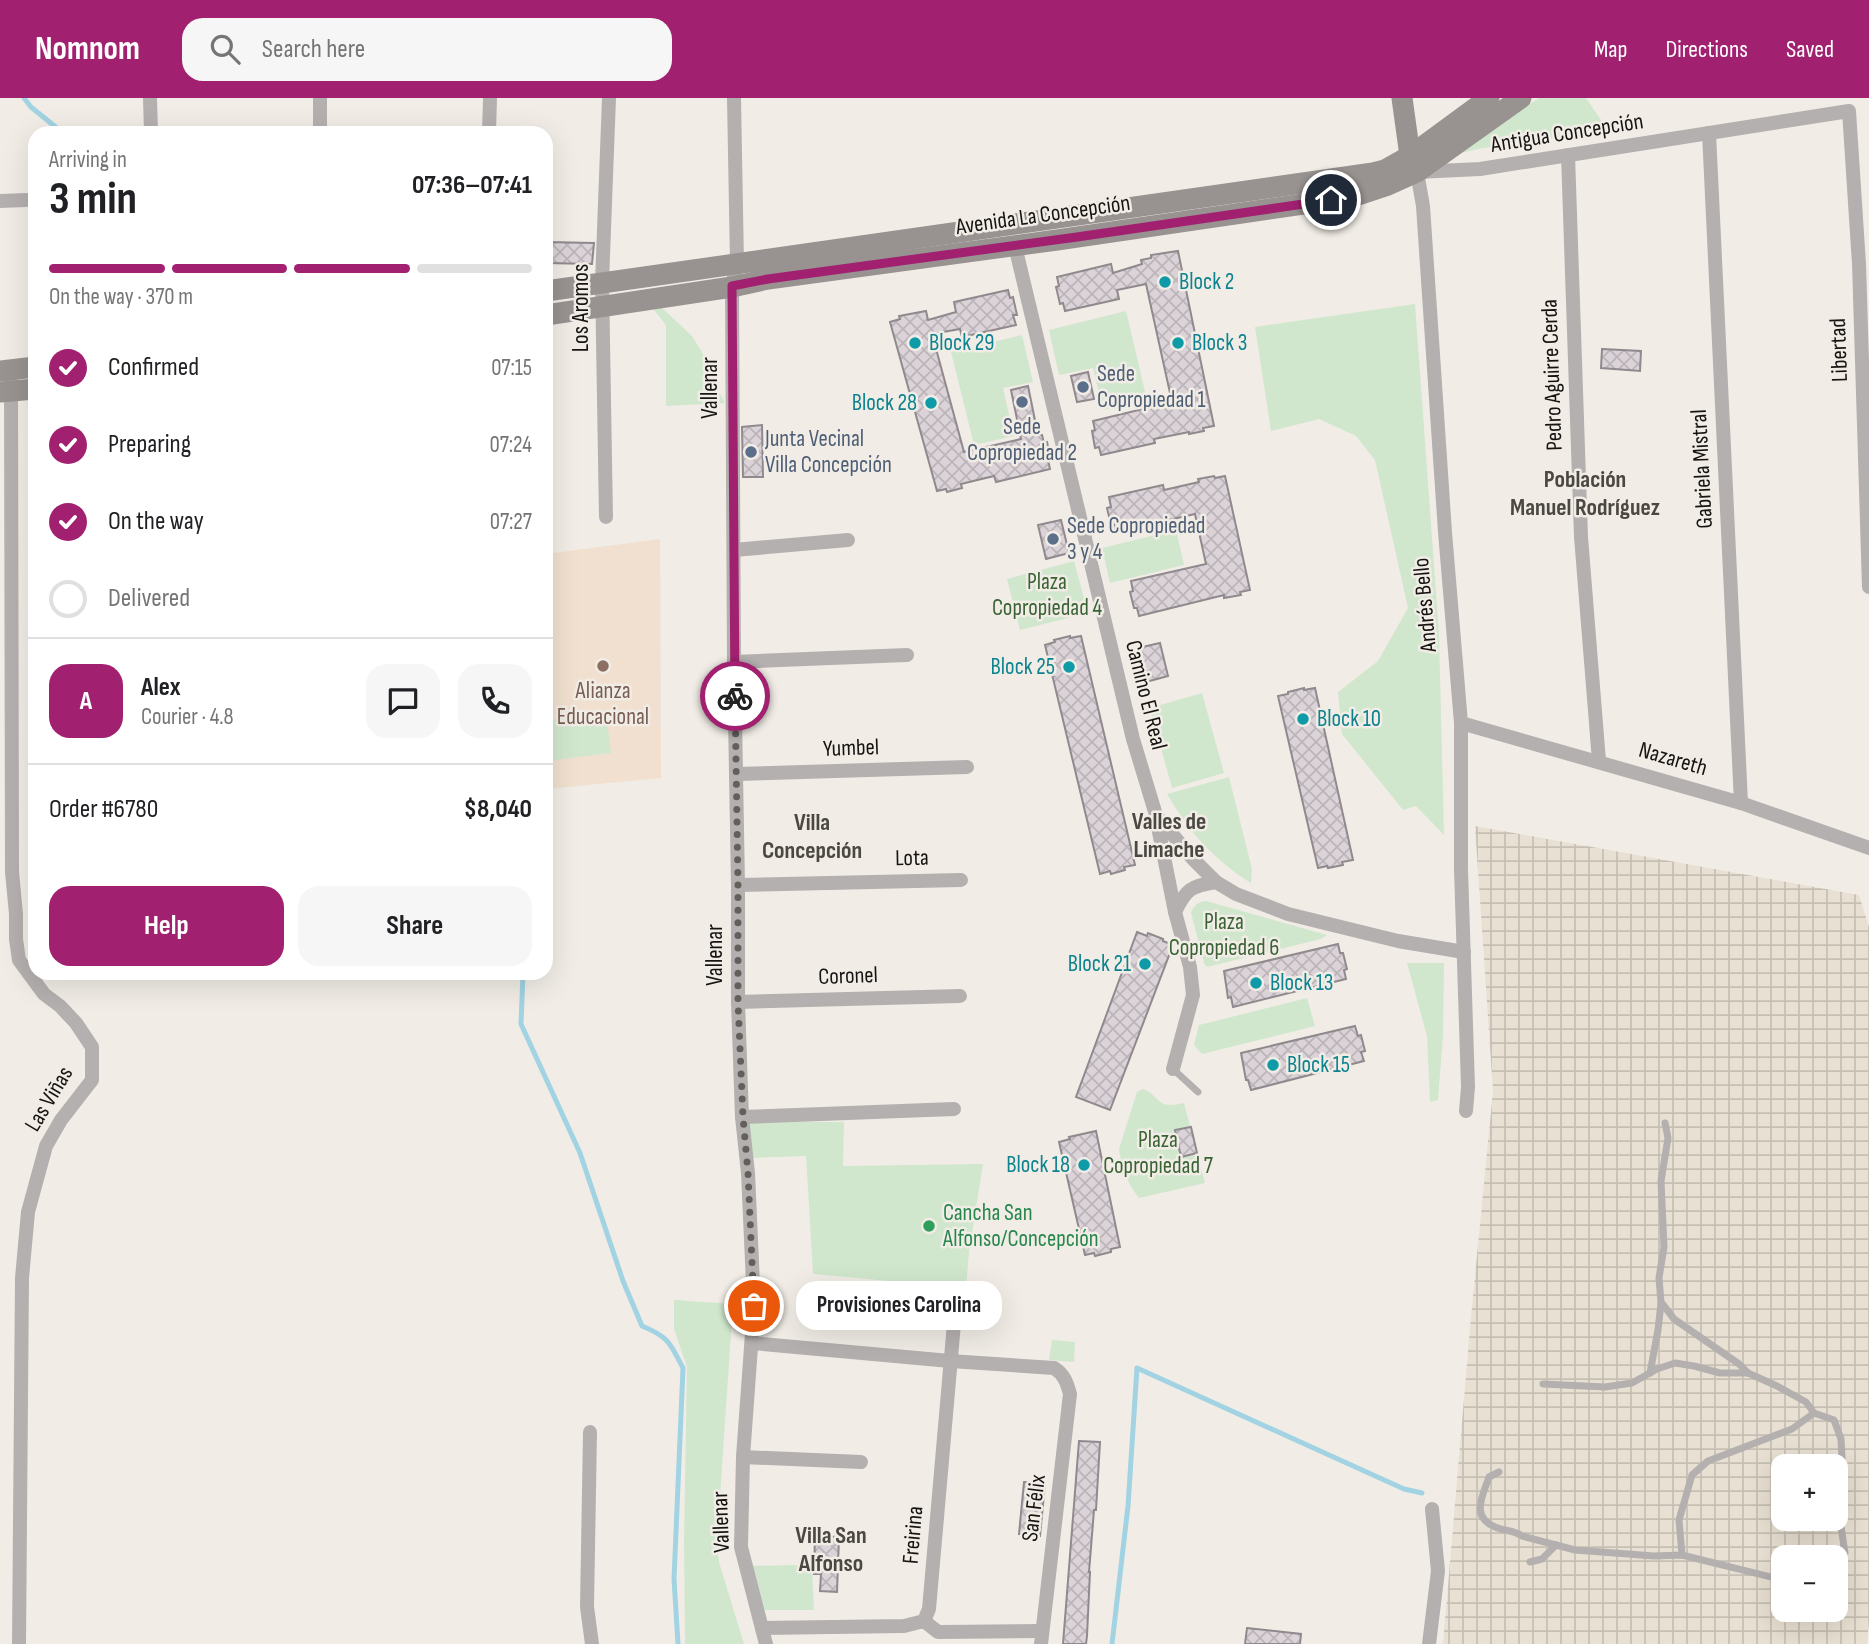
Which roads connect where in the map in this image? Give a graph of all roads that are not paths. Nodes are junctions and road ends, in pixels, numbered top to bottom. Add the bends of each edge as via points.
1 (150, 98) edge
2 (320, 98) edge
3 (490, 98) edge
4 (609, 98) edge
5 (734, 98) edge
6 (1402, 98) edge
7 (1489, 98) edge
8 (1521, 98) edge
9 (1849, 111) joint
10 (151, 126) edge
11 (320, 126) edge
12 (489, 126) edge
13 (1709, 134) junction
14 (1568, 155) junction
15 (1414, 164) junction
16 (26, 200) dead end
17 (0, 201) edge
18 (1014, 246) junction
19 (737, 262) junction
20 (602, 282) junction
21 (732, 286) junction
22 (553, 290) edge
23 (603, 306) junction
24 (553, 314) edge
25 (28, 368) edge
26 (6, 371) edge
27 (28, 390) edge
28 (6, 392) edge
29 (606, 517) dead end
30 (848, 541) dead end
31 (734, 550) junction
32 (1869, 587) edge
33 (907, 655) dead end
34 (734, 662) junction
35 (1461, 723) junction
36 (1599, 761) junction
37 (967, 767) dead end
38 (736, 774) junction
39 (1741, 803) junction
40 (1156, 815) junction
41 (1869, 848) edge
42 (961, 880) dead end
43 (1216, 882) junction
44 (738, 885) junction
45 (1175, 912) junction
46 (1464, 952) junction
47 (28, 972) edge
48 (34, 980) edge
49 (960, 996) dead end
50 (738, 1002) junction
51 (1173, 1069) joint
52 (1198, 1093) dead end
53 (954, 1109) dead end
54 (1466, 1111) dead end
55 (743, 1117) junction
56 (1665, 1123) dead end
57 (957, 1289) dead end
58 (1661, 1302) junction
59 (752, 1343) junction
60 (950, 1361) junction
61 (1650, 1373) junction
62 (1748, 1373) junction
63 (1543, 1384) dead end
64 (1814, 1413) junction
65 (590, 1432) dead end
66 (743, 1457) junction
67 (861, 1462) dead end
68 (1499, 1472) dead end
69 (1432, 1509) dead end
70 (1556, 1545) junction
71 (1843, 1545) edge
72 (1682, 1555) junction
73 (1530, 1562) dead end
74 (1771, 1577) edge
75 (924, 1621) junction
76 (762, 1628) junction
77 (1041, 1637) edge
78 (19, 1644) edge
79 (592, 1644) edge
80 (766, 1644) edge
81 (1429, 1644) edge

1 - 10 street
2 - 11 street
3 - 12 street
4 - 20 street, Los Aromos
5 - 19 street, Vallenar
6 - 15 street, Andrés Bello
7 - 15 street, Avenida La Concepción
8 - 15 street, Avenida La Concepción
9 - 13 street, Antigua Concepción
9 - 32 street, Libertad via 1859,264
13 - 14 street, Antigua Concepción
13 - 39 street, Gabriela Mistral
14 - 15 street, Antigua Concepción via 1480,169
14 - 36 street, Pedro Aguirre Cerda via 1581,537
15 - 18 street, Avenida La Concepción via 1388,185 1352,197
15 - 19 street, Avenida La Concepción
15 - 35 street, Andrés Bello via 1423,206
16 - 17 street
18 - 21 street, Avenida La Concepción
18 - 40 street, Camino El Real via 1133,739
19 - 20 street, Avenida La Concepción
19 - 21 street, Vallenar
20 - 22 street, Avenida La Concepción
20 - 23 street, Los Aromos
21 - 23 street, Avenida La Concepción
21 - 31 street, Vallenar
23 - 24 street, Avenida La Concepción
23 - 29 street, Los Aromos
25 - 26 street
26 - 28 street, Las Viñas
27 - 28 street
28 - 47 street, Las Viñas via 12,872 19,960
30 - 31 street
31 - 34 street, Vallenar
33 - 34 street
34 - 38 street, Vallenar
35 - 36 street, Nazareth
35 - 46 street, Andrés Bello
36 - 39 street, Nazareth
37 - 38 street, Yumbel
38 - 44 street, Vallenar
39 - 41 street, Nazareth
40 - 43 street, Camino El Real
40 - 45 street
42 - 44 street, Lota
43 - 45 street via 1191,888
43 - 46 street, Camino El Real via 1288,914
44 - 50 street, Vallenar
45 - 51 street via 1193,995
46 - 54 street, Andrés Bello
48 - 78 street, Las Viñas via 76,1023 92,1047 92,1080 46,1146 28,1212 22,1278
49 - 50 street, Coronel
50 - 55 street, Vallenar
51 - 52 lane
53 - 55 street
55 - 59 street, Vallenar via 753,1280
56 - 58 lane
57 - 60 street, Freirina
58 - 61 lane
58 - 62 lane via 1674,1319
59 - 60 street
59 - 66 street, Vallenar
60 - 75 street, Freirina via 929,1609
60 - 77 street, San Félix via 1054,1368 1065,1379 1070,1394
61 - 62 lane via 1675,1363 1720,1373
61 - 63 lane via 1632,1383 1605,1387
62 - 64 lane via 1806,1402
64 - 71 lane via 1834,1420 1841,1438
64 - 72 lane via 1792,1429 1707,1461 1692,1475 1679,1520
65 - 79 street via 587,1607
66 - 67 street
66 - 76 street, Vallenar via 741,1547
68 - 70 lane via 1489,1477 1479,1503 1482,1517 1493,1527
69 - 81 street via 1438,1571
70 - 72 lane
70 - 73 lane via 1542,1559
72 - 74 lane
75 - 76 street via 904,1626
75 - 77 street via 939,1632
76 - 80 street, Vallenar

